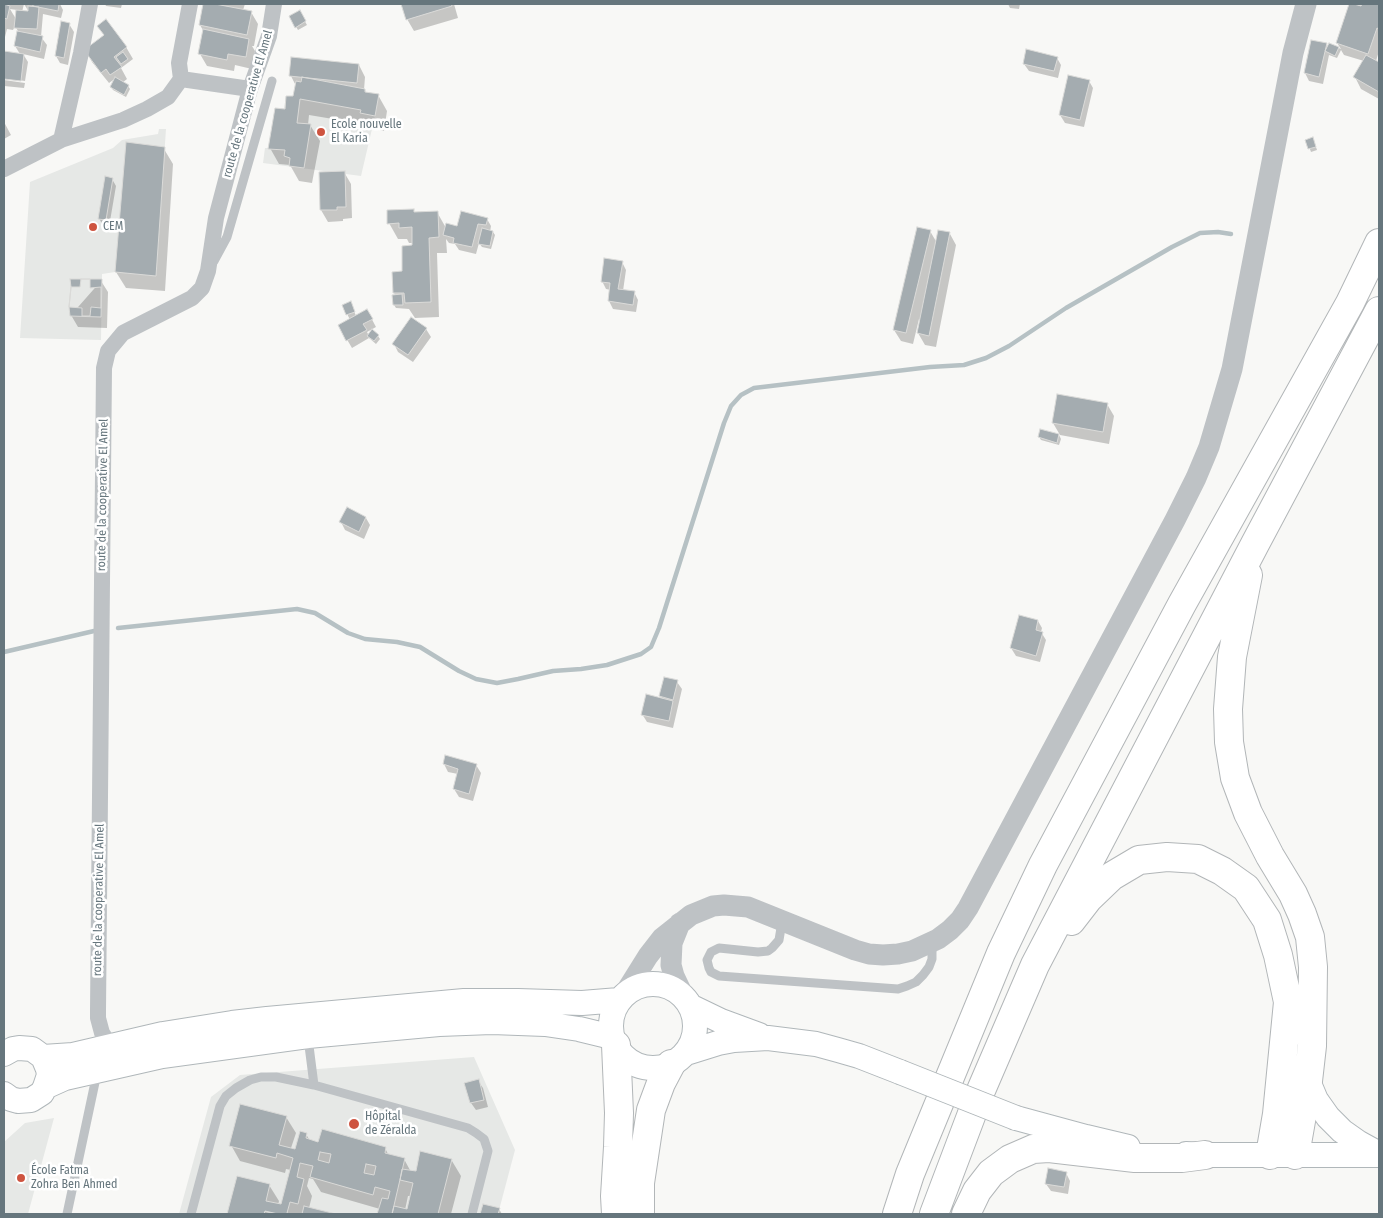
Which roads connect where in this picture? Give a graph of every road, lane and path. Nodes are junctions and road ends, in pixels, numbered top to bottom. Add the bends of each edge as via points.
1 (90, 4) edge
2 (190, 4) edge
3 (274, 4) edge
4 (1306, 4) edge
5 (181, 79) junction
6 (272, 81) dead end
7 (250, 89) junction
8 (61, 140) junction
9 (4, 169) edge
10 (1379, 243) edge
11 (208, 272) junction
12 (1379, 312) edge
13 (1255, 544) junction
14 (782, 921) junction
15 (680, 923) junction
16 (932, 942) junction
17 (1035, 965) junction
18 (621, 998) junction
19 (687, 1001) junction
20 (308, 1036) junction
21 (768, 1038) junction
22 (614, 1041) junction
23 (110, 1046) junction
24 (9, 1048) edge
25 (43, 1057) junction
26 (679, 1059) junction
27 (97, 1070) junction
28 (1308, 1081) junction
29 (314, 1085) junction
30 (46, 1087) junction
31 (6, 1101) edge
32 (1277, 1114) junction
33 (1205, 1155) junction
34 (1235, 1155) junction
35 (1283, 1155) junction
36 (1379, 1155) edge
37 (910, 1174) junction
38 (67, 1214) edge
39 (191, 1214) edge
40 (472, 1214) edge
41 (616, 1214) edge
42 (640, 1214) edge
43 (880, 1214) edge
44 (897, 1214) edge
45 (934, 1214) edge
46 (966, 1214) edge

1 - 8 street
2 - 5 street via 179,63
3 - 7 street, route de la cooperative El Amel via 269,36
4 - 16 street via 1293,53 1232,369 1203,463 968,908 950,930
5 - 7 street
5 - 8 street via 168,97 147,109
6 - 11 lane via 227,237
7 - 11 street, route de la cooperative El Amel via 216,218
8 - 9 street
10 - 37 highway via 1350,303 1182,604 1043,865 1000,953
11 - 23 street, route de la cooperative El Amel via 202,288 192,298 123,333 108,351 104,368 98,1018
12 - 13 highway
13 - 17 highway
13 - 28 highway via 1232,657 1229,742 1235,778 1248,812 1293,894 1310,937 1313,1008
14 - 15 street via 748,907 724,905 702,910
14 - 16 street via 869,954 898,954
14 - 16 lane via 779,940 772,948 758,952 719,948 709,956 709,968 719,976 898,989 916,982 929,967
15 - 18 street via 655,946
15 - 19 street via 672,943 671,960 674,976
17 - 32 highway via 1088,899 1112,876 1139,860 1167,857 1198,859 1222,870 1246,888 1268,920 1278,955 1288,1002
17 - 45 highway via 979,1094
18 - 19 main road via 629,990 653,983 669,986
18 - 22 main road via 612,1018
18 - 23 main road via 582,1003 437,1003 224,1024
19 - 21 main road via 729,1024
19 - 26 main road via 694,1014 696,1030 691,1046
20 - 22 main road via 492,1022 562,1026
20 - 27 main road via 162,1056
20 - 29 lane
21 - 26 main road via 726,1041 702,1047
21 - 33 main road, bridge via 802,1042 866,1058 1016,1118 1120,1146
22 - 26 main road via 620,1053 644,1067 662,1067
22 - 41 highway via 619,1113
23 - 25 main road via 68,1056
24 - 25 main road via 32,1049
25 - 30 main road via 49,1075
26 - 42 highway via 661,1084 651,1110 640,1184
27 - 30 main road via 65,1078
27 - 38 lane
28 - 35 highway
28 - 36 main road via 1316,1100 1333,1122
29 - 39 lane via 261,1077 250,1080 226,1096 220,1106
29 - 40 lane via 468,1128 484,1139 488,1151
30 - 31 main road via 31,1100
32 - 34 main road via 1261,1140
32 - 35 highway
33 - 34 main road
33 - 46 highway via 1135,1158 1033,1149 1010,1159 991,1173 976,1191
34 - 35 main road
35 - 36 main road
37 - 43 highway via 892,1190
37 - 44 highway

